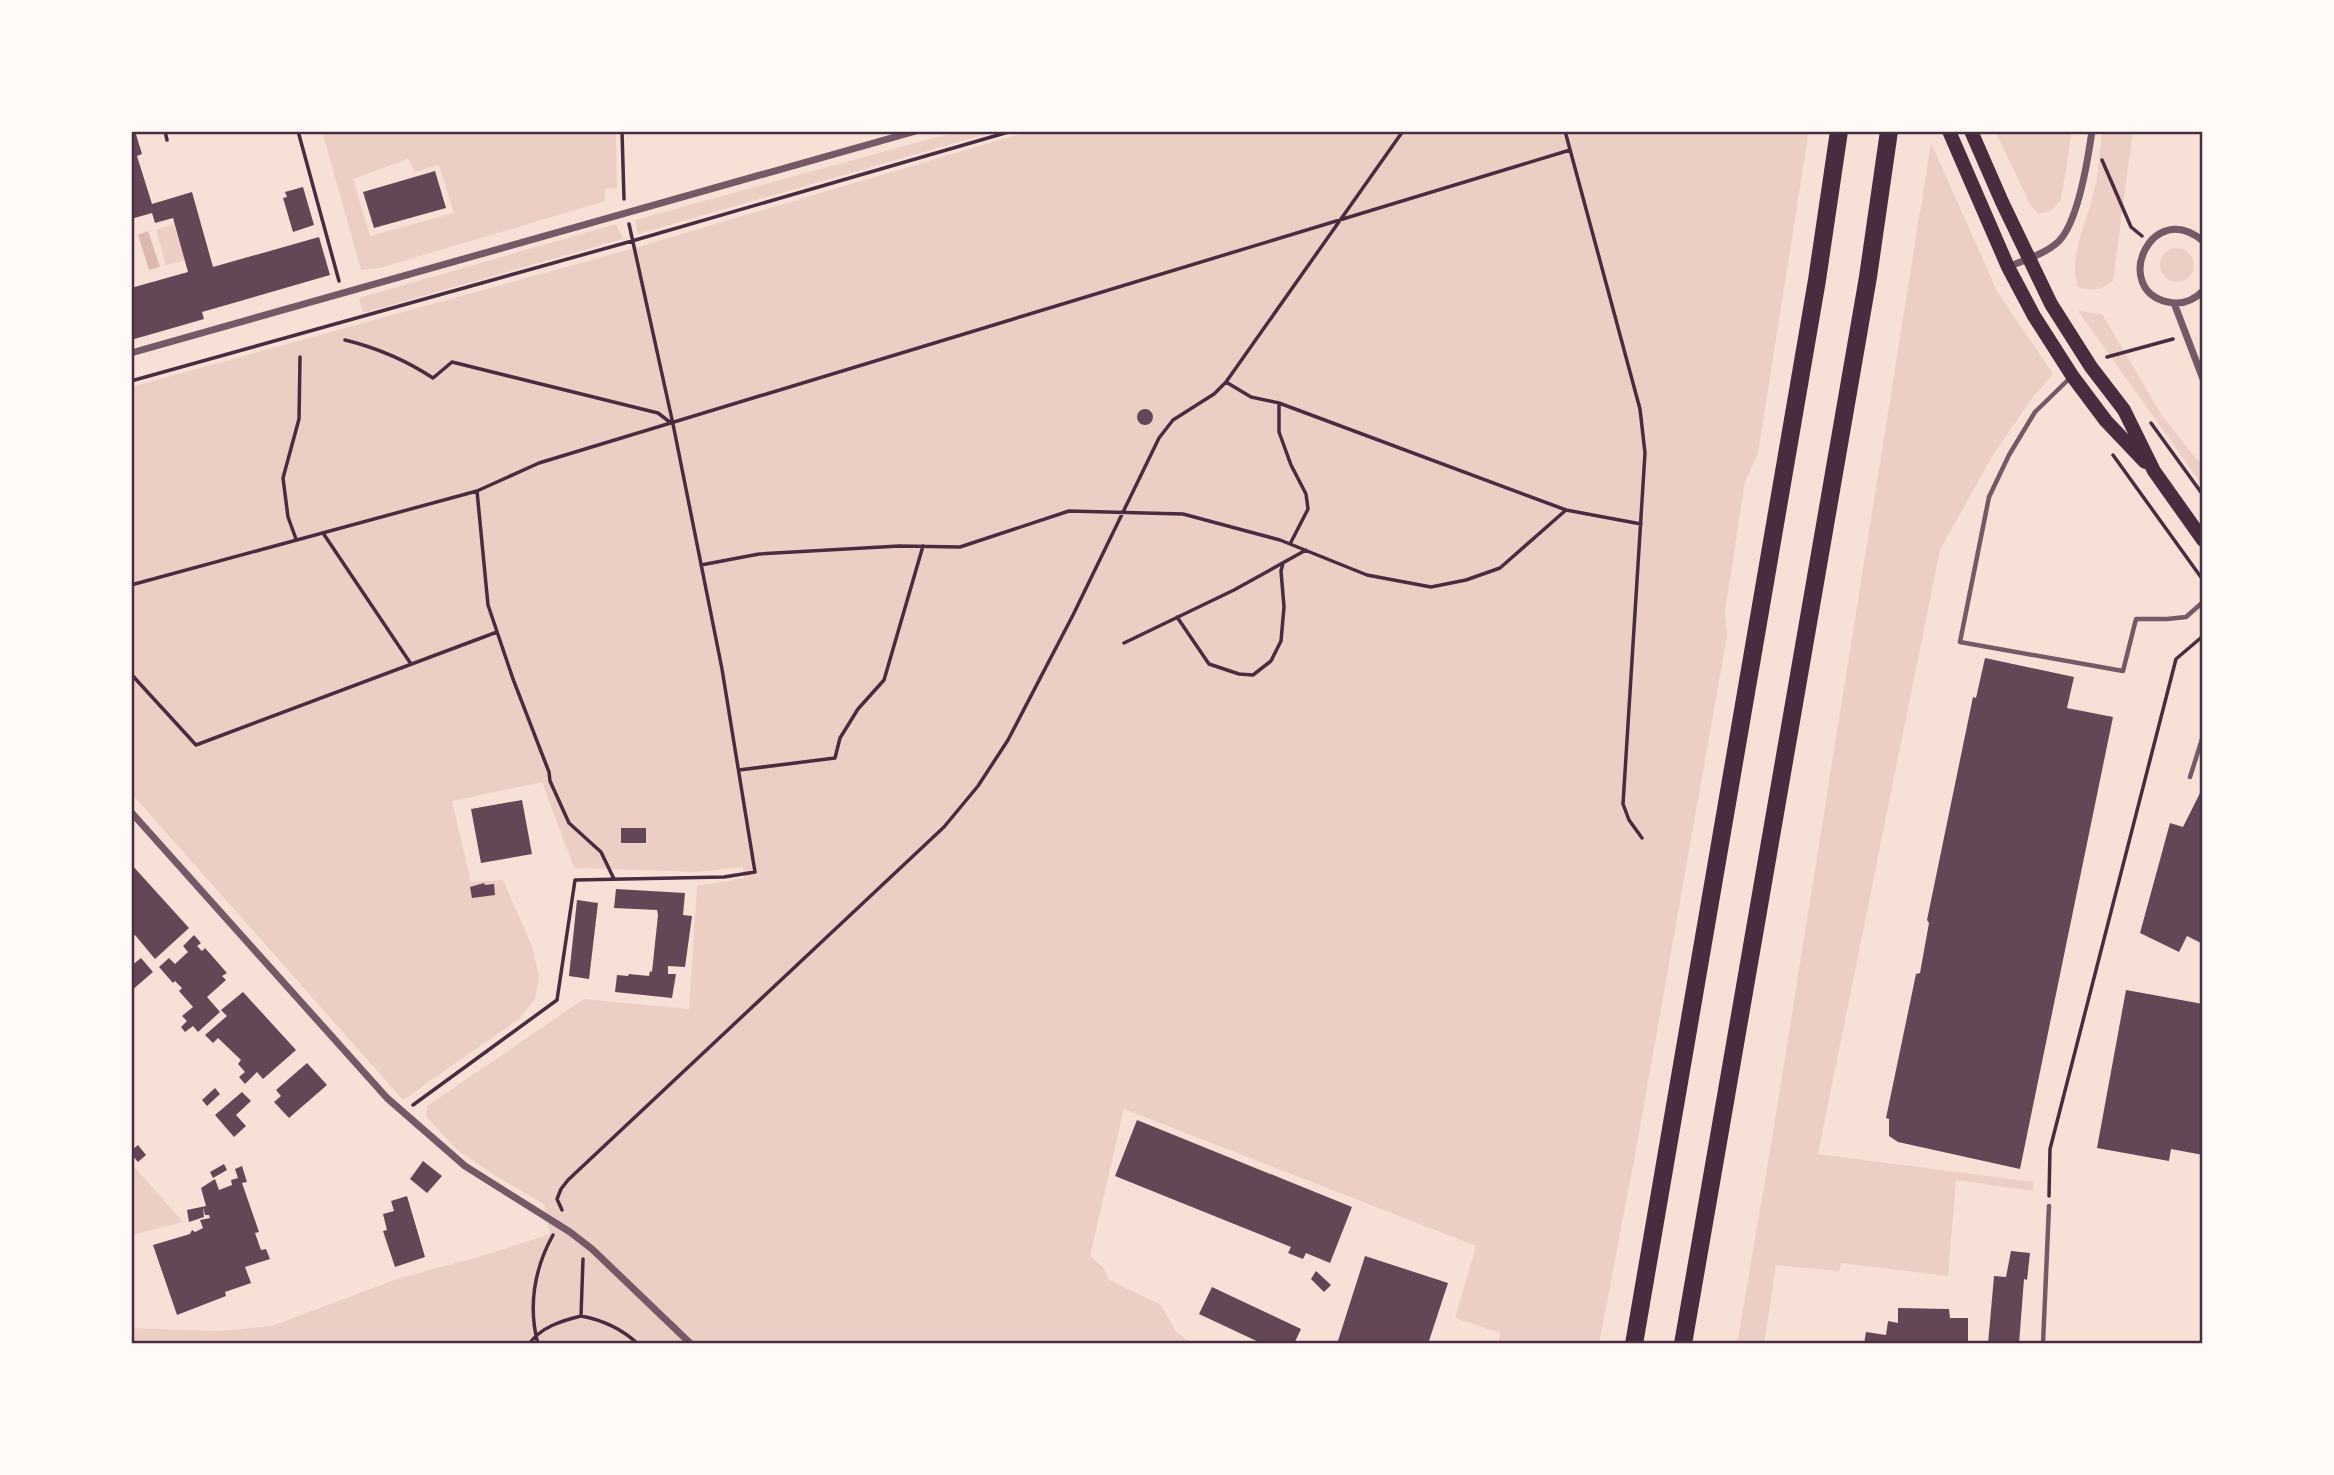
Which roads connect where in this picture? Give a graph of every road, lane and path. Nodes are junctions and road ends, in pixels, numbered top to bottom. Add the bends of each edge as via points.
1 (165, 131) edge
2 (298, 131) edge
3 (622, 131) edge
4 (916, 131) edge
5 (1012, 131) edge
6 (1403, 131) edge
7 (1565, 131) edge
8 (1839, 131) edge
9 (1889, 131) edge
10 (1950, 131) edge
11 (1970, 131) edge
12 (2092, 131) edge
13 (167, 140) dead end
14 (1570, 150) junction
15 (2089, 150) junction
16 (627, 212) junction
17 (1338, 222) junction
18 (632, 241) junction
19 (2203, 241) edge
20 (2149, 242) junction
21 (2028, 258) junction
22 (2008, 267) junction
23 (2203, 291) edge
24 (343, 293) junction
25 (2174, 303) junction
26 (2186, 335) junction
27 (345, 340) dead end
28 (131, 353) edge
29 (300, 357) dead end
30 (2107, 357) dead end
31 (2091, 367) junction
32 (2073, 377) junction
33 (2203, 379) edge
34 (131, 381) edge
35 (1226, 382) junction
36 (1279, 403) junction
37 (673, 424) junction
38 (2154, 471) junction
39 (477, 491) junction
40 (1566, 510) junction
41 (1122, 513) junction
42 (1641, 523) junction
43 (323, 533) junction
44 (296, 540) junction
45 (2203, 540) edge
46 (1290, 544) junction
47 (923, 546) junction
48 (1306, 550) junction
49 (1283, 563) junction
50 (701, 565) junction
51 (131, 585) edge
52 (2203, 601) edge
53 (1177, 617) junction
54 (497, 632) junction
55 (2203, 636) edge
56 (1124, 643) dead end
57 (411, 664) junction
58 (131, 674) edge
59 (2203, 736) edge
60 (738, 770) junction
61 (2190, 777) dead end
62 (131, 812) edge
63 (1642, 838) dead end
64 (614, 880) junction
65 (403, 1112) junction
66 (2049, 1206) joint
67 (559, 1225) junction
68 (592, 1249) junction
69 (581, 1315) junction
70 (536, 1334) junction
71 (529, 1344) edge
72 (538, 1344) edge
73 (638, 1344) edge
74 (691, 1344) edge
75 (1634, 1344) edge
76 (1683, 1344) edge
77 (2043, 1344) edge

1 - 13 path
2 - 24 path
3 - 16 path
4 - 16 street
5 - 18 path
6 - 17 path
7 - 14 path
8 - 75 highway via 1818,281
9 - 76 highway via 1866,290
10 - 22 main road
11 - 21 main road
12 - 15 street
14 - 17 path
14 - 42 path via 1640,410 1645,453
15 - 20 path via 2098,150 2131,227
15 - 21 street via 2066,233
16 - 24 street
17 - 35 path
17 - 37 path
18 - 34 path
18 - 37 path
19 - 20 street via 2195,234 2171,230
20 - 25 street via 2140,275 2152,295
21 - 22 street
21 - 31 main road
22 - 32 main road
23 - 25 street via 2186,302
24 - 28 street
25 - 26 street
26 - 30 path
26 - 33 street
27 - 37 path via 378,348 433,377 452,362 658,413
29 - 44 path via 299,419 283,478
31 - 32 lane
31 - 38 main road via 2124,411
32 - 38 main road via 2106,422
32 - 52 lane via 2035,412 1989,497 1960,642 2123,671 2136,618 2186,617
35 - 36 path via 1251,397
35 - 41 path via 1173,420 1159,438
36 - 40 path
36 - 46 path via 1279,432 1308,509
37 - 39 path via 539,463
37 - 50 path
38 - 45 main road
39 - 43 path
39 - 54 path via 488,605
40 - 42 path
40 - 48 path via 1500,568 1431,587 1367,575
41 - 46 path via 1184,514
41 - 47 path via 1069,511 960,547
41 - 67 path via 1035,690 978,786 944,827 568,1180 557,1199 564,1217
42 - 63 path via 1623,804
43 - 44 path
43 - 57 path
44 - 51 path
46 - 48 path
47 - 50 path via 759,554
47 - 60 path via 884,680 858,709 840,738 835,758
48 - 49 path
49 - 53 path
49 - 53 path via 1281,641 1271,661 1253,675 1209,664
50 - 60 path
53 - 56 path
54 - 57 path
54 - 64 path via 569,823 601,852
55 - 66 path via 2176,659 2049,1149
57 - 58 path via 196,745
59 - 61 lane
60 - 64 path via 755,872
62 - 65 street
64 - 65 path via 575,880 557,1000
65 - 67 street via 465,1166
66 - 77 lane
67 - 68 street
67 - 70 path via 538,1267 533,1298
68 - 69 path via 583,1259
68 - 74 street
69 - 70 path
69 - 73 path via 612,1325
70 - 71 path
70 - 72 path

